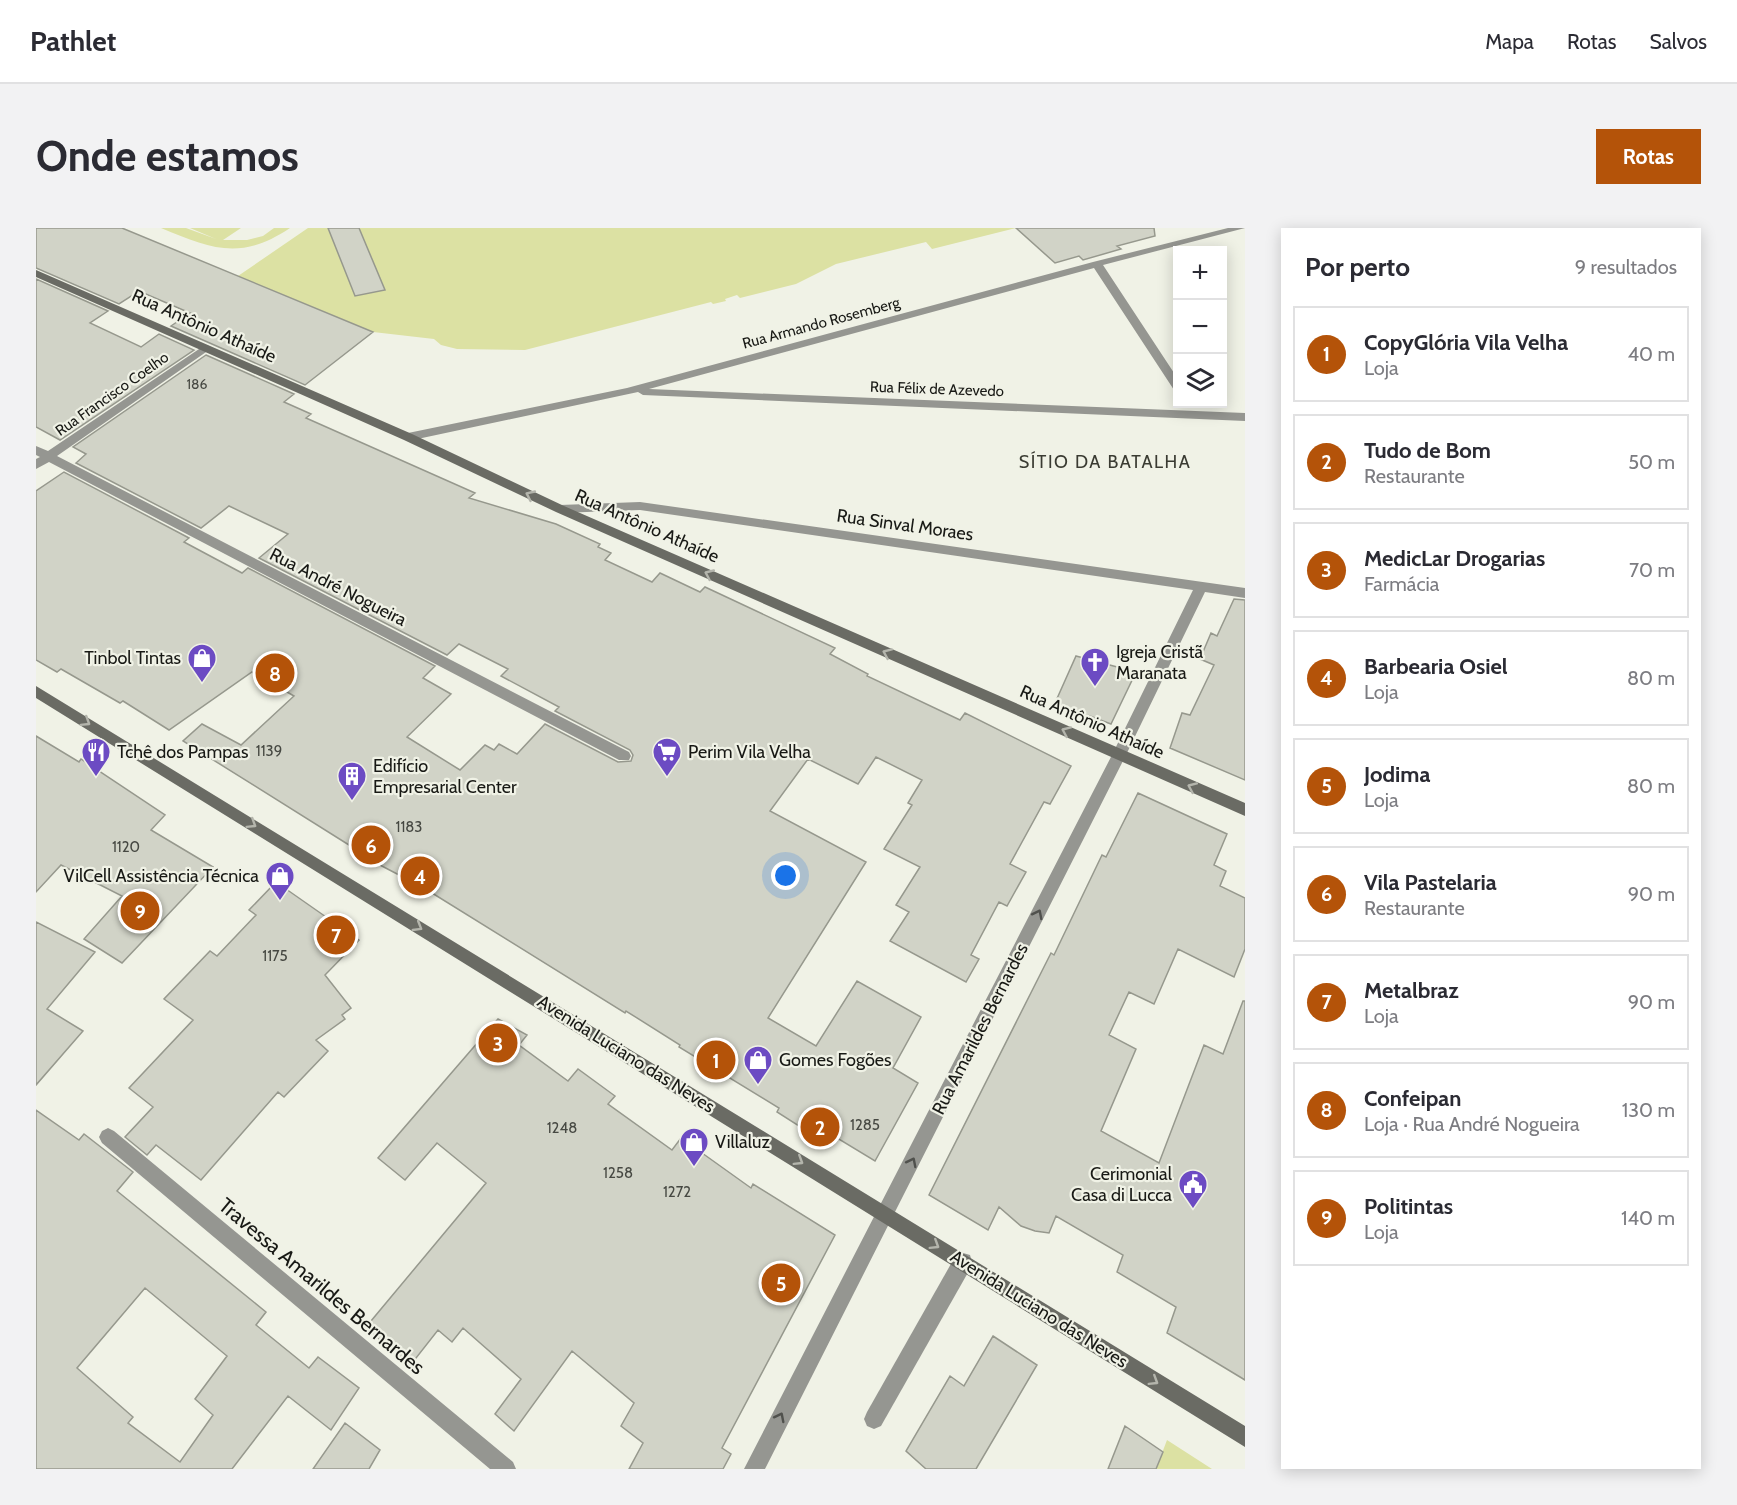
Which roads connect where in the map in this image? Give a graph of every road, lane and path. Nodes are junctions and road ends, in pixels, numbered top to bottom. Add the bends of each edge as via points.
1 (1240, 228) edge
2 (1097, 264) junction
3 (36, 273) edge
4 (205, 348) junction
5 (1173, 380) edge
6 (628, 391) junction
7 (1191, 408) edge
8 (1195, 415) junction
9 (1245, 417) edge
10 (408, 437) junction
11 (42, 454) edge
12 (36, 465) edge
13 (560, 509) junction
14 (1201, 586) junction
15 (1245, 593) edge
16 (36, 692) edge
17 (1119, 755) junction
18 (624, 756) dead end
19 (1245, 810) edge
20 (108, 1137) dead end
21 (885, 1214) junction
22 (963, 1262) junction
23 (874, 1419) dead end
24 (1245, 1437) edge
25 (506, 1469) edge
26 (754, 1469) edge

1 - 2 street, Rua Armando Rosemberg
2 - 5 street
2 - 6 street, Rua Armando Rosemberg
3 - 4 main road, Rua Antônio Athaíde
4 - 10 main road, Rua Antônio Athaíde
4 - 11 street, Rua Francisco Coelho
6 - 8 street, Rua Félix de Azevedo
6 - 10 street, Rua Armando Rosemberg
7 - 8 street
8 - 9 street, Rua Félix de Azevedo
13 -> 10 main road, Rua Antônio Athaíde
11 - 12 street, Rua Francisco Coelho
11 - 18 street, Rua André Nogueira
13 - 14 street, Rua Sinval Moraes via 640,506
17 -> 13 main road, Rua Antônio Athaíde
14 - 15 street, Rua Sinval Moraes
14 - 17 street, Rua Amarildes Bernardes
16 -> 21 main road, Avenida Luciano das Neves
19 -> 17 main road, Rua Antônio Athaíde
21 -> 17 street, Rua Amarildes Bernardes
20 - 25 street, Travessa Amarildes Bernardes
21 -> 22 main road, Avenida Luciano das Neves
26 -> 21 street, Rua Amarildes Bernardes
22 - 23 street
22 -> 24 main road, Avenida Luciano das Neves

